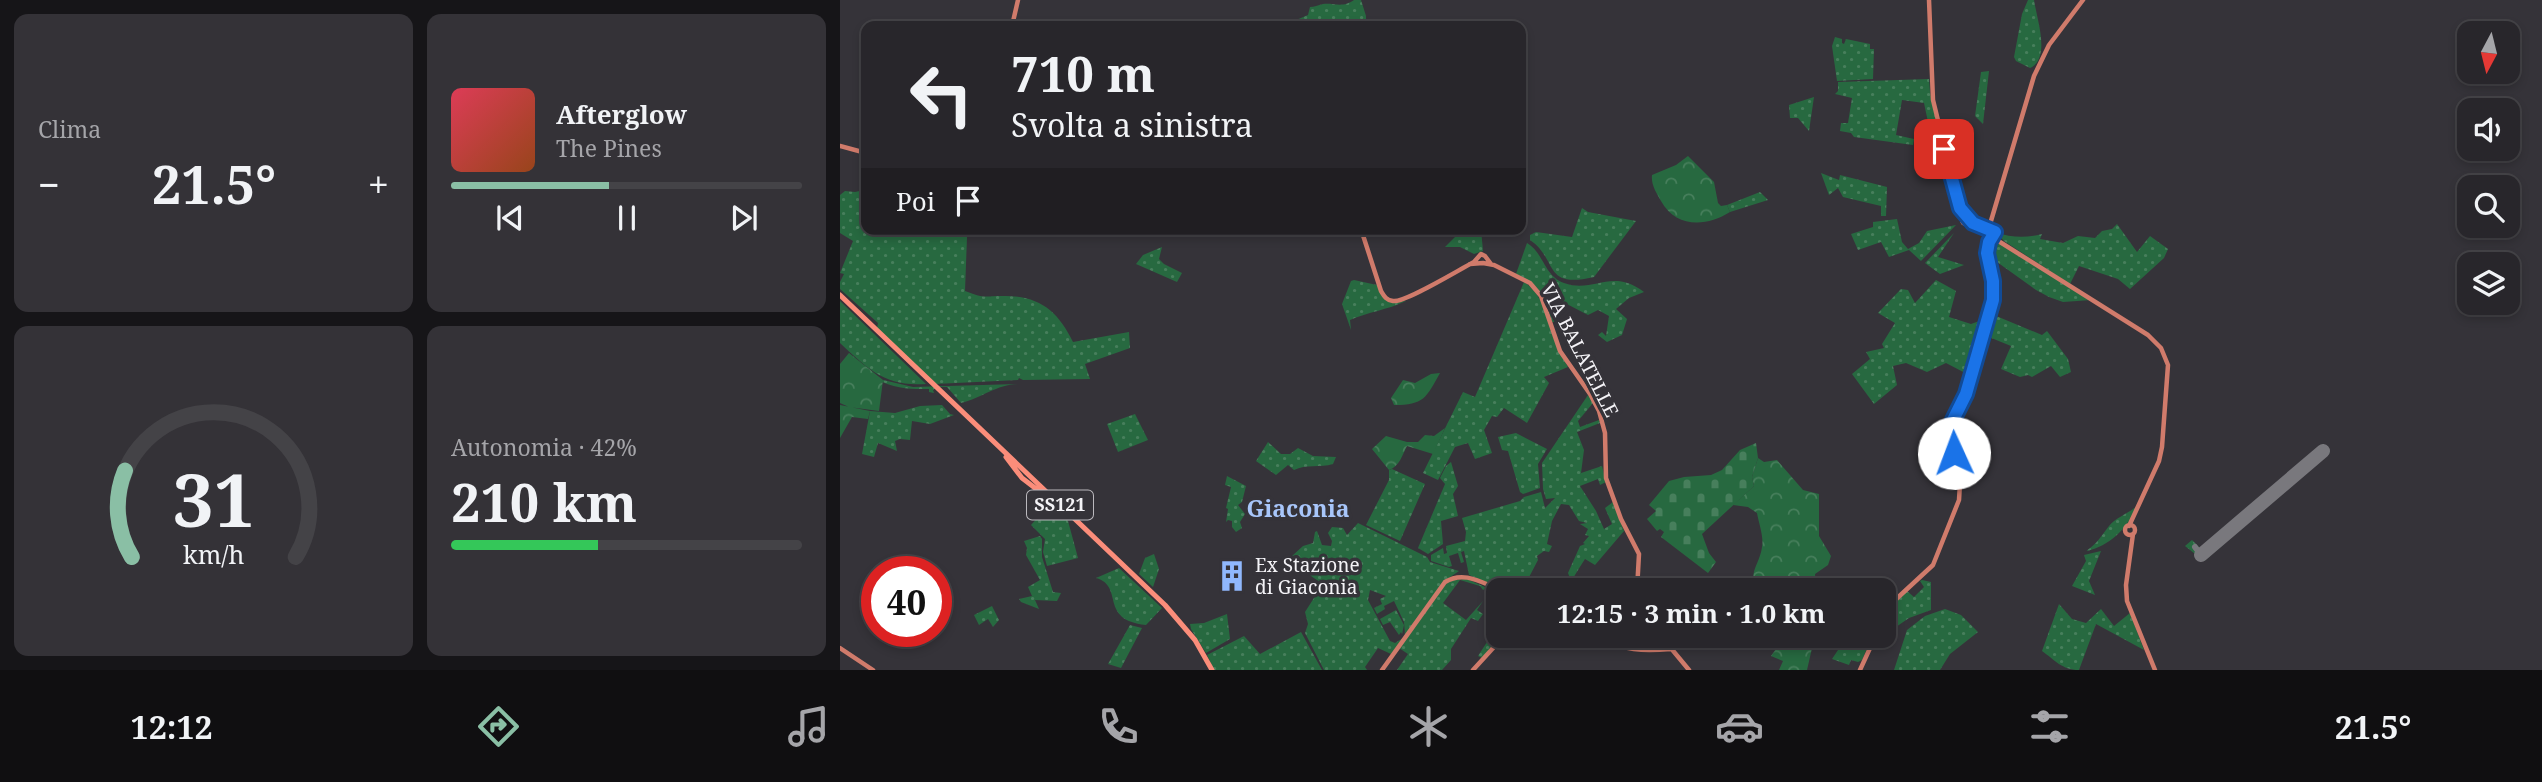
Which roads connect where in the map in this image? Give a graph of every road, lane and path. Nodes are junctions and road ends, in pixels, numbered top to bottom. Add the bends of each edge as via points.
1 (1018, 0) edge
2 (1929, 0) edge
3 (2083, 0) edge
4 (1013, 21) edge
5 (840, 146) edge
6 (861, 152) edge
7 (1991, 233) junction
8 (1364, 235) edge
9 (840, 297) edge
10 (933, 386) junction
11 (2131, 526) junction
12 (2130, 534) junction
13 (1638, 578) edge
14 (1486, 584) edge
15 (1896, 599) edge
16 (1185, 623) junction
17 (840, 648) edge
18 (1494, 648) edge
19 (1631, 648) edge
20 (1870, 648) edge
21 (1671, 649) joint
22 (873, 670) edge
23 (1211, 670) edge
24 (1381, 670) edge
25 (1474, 670) edge
26 (1689, 670) edge
27 (1860, 670) edge
28 (2155, 670) edge

1 - 4 street
2 - 7 street via 1933,100 1960,208 1967,219
3 - 7 street via 2049,45 2031,83
5 - 6 street
7 - 11 street via 2148,335 2163,352 2168,377 2162,453
7 - 15 street via 1993,300 1966,394 1953,420 1959,500 1935,561
8 - 13 street, VIA BALATELLE via 1381,291 1389,300 1402,300 1482,261 1527,281 1539,292 1560,351 1596,405 1605,433 1606,478 1639,554
9 - 10 main road, SS121
10 - 16 main road, SS121
10 - 16 main road, SS121 via 1022,478
11 - 12 street
11 - 12 street via 2125,529
12 - 28 street via 2127,601
14 - 24 street via 1466,576 1442,585
16 - 23 main road, SS121
16 - 23 main road, SS121
17 - 22 street
18 - 25 street
19 - 21 street
20 - 27 street
21 - 26 street

